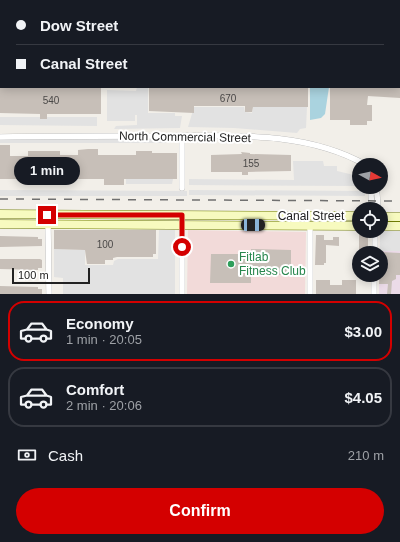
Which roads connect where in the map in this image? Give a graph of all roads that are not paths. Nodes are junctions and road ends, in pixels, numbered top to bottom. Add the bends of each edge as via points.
1 (182, 136) junction
2 (0, 137) edge
3 (352, 159) edge
4 (182, 188) dead end
5 (0, 214) edge
6 (182, 215) junction
7 (352, 216) edge
8 (388, 217) edge
9 (400, 217) edge
10 (0, 224) edge
11 (48, 224) junction
12 (310, 225) junction
13 (182, 226) junction
14 (352, 226) edge
15 (388, 226) edge
16 (400, 226) edge
17 (374, 282) edge
18 (49, 294) edge
19 (182, 294) edge
20 (310, 294) edge
21 (374, 294) edge

1 - 2 street, North Commercial Street
1 - 3 street, North Commercial Street via 300,141 331,149
1 - 4 street
5 - 6 street, Canal Street
6 - 7 street, Canal Street
6 - 13 street
8 - 9 street
10 - 11 street, Canal Street
11 - 13 street, Canal Street
11 - 18 street
12 - 13 street, Canal Street
12 - 14 street, Canal Street
12 - 20 street
13 - 19 street
15 - 16 street
17 - 21 street

